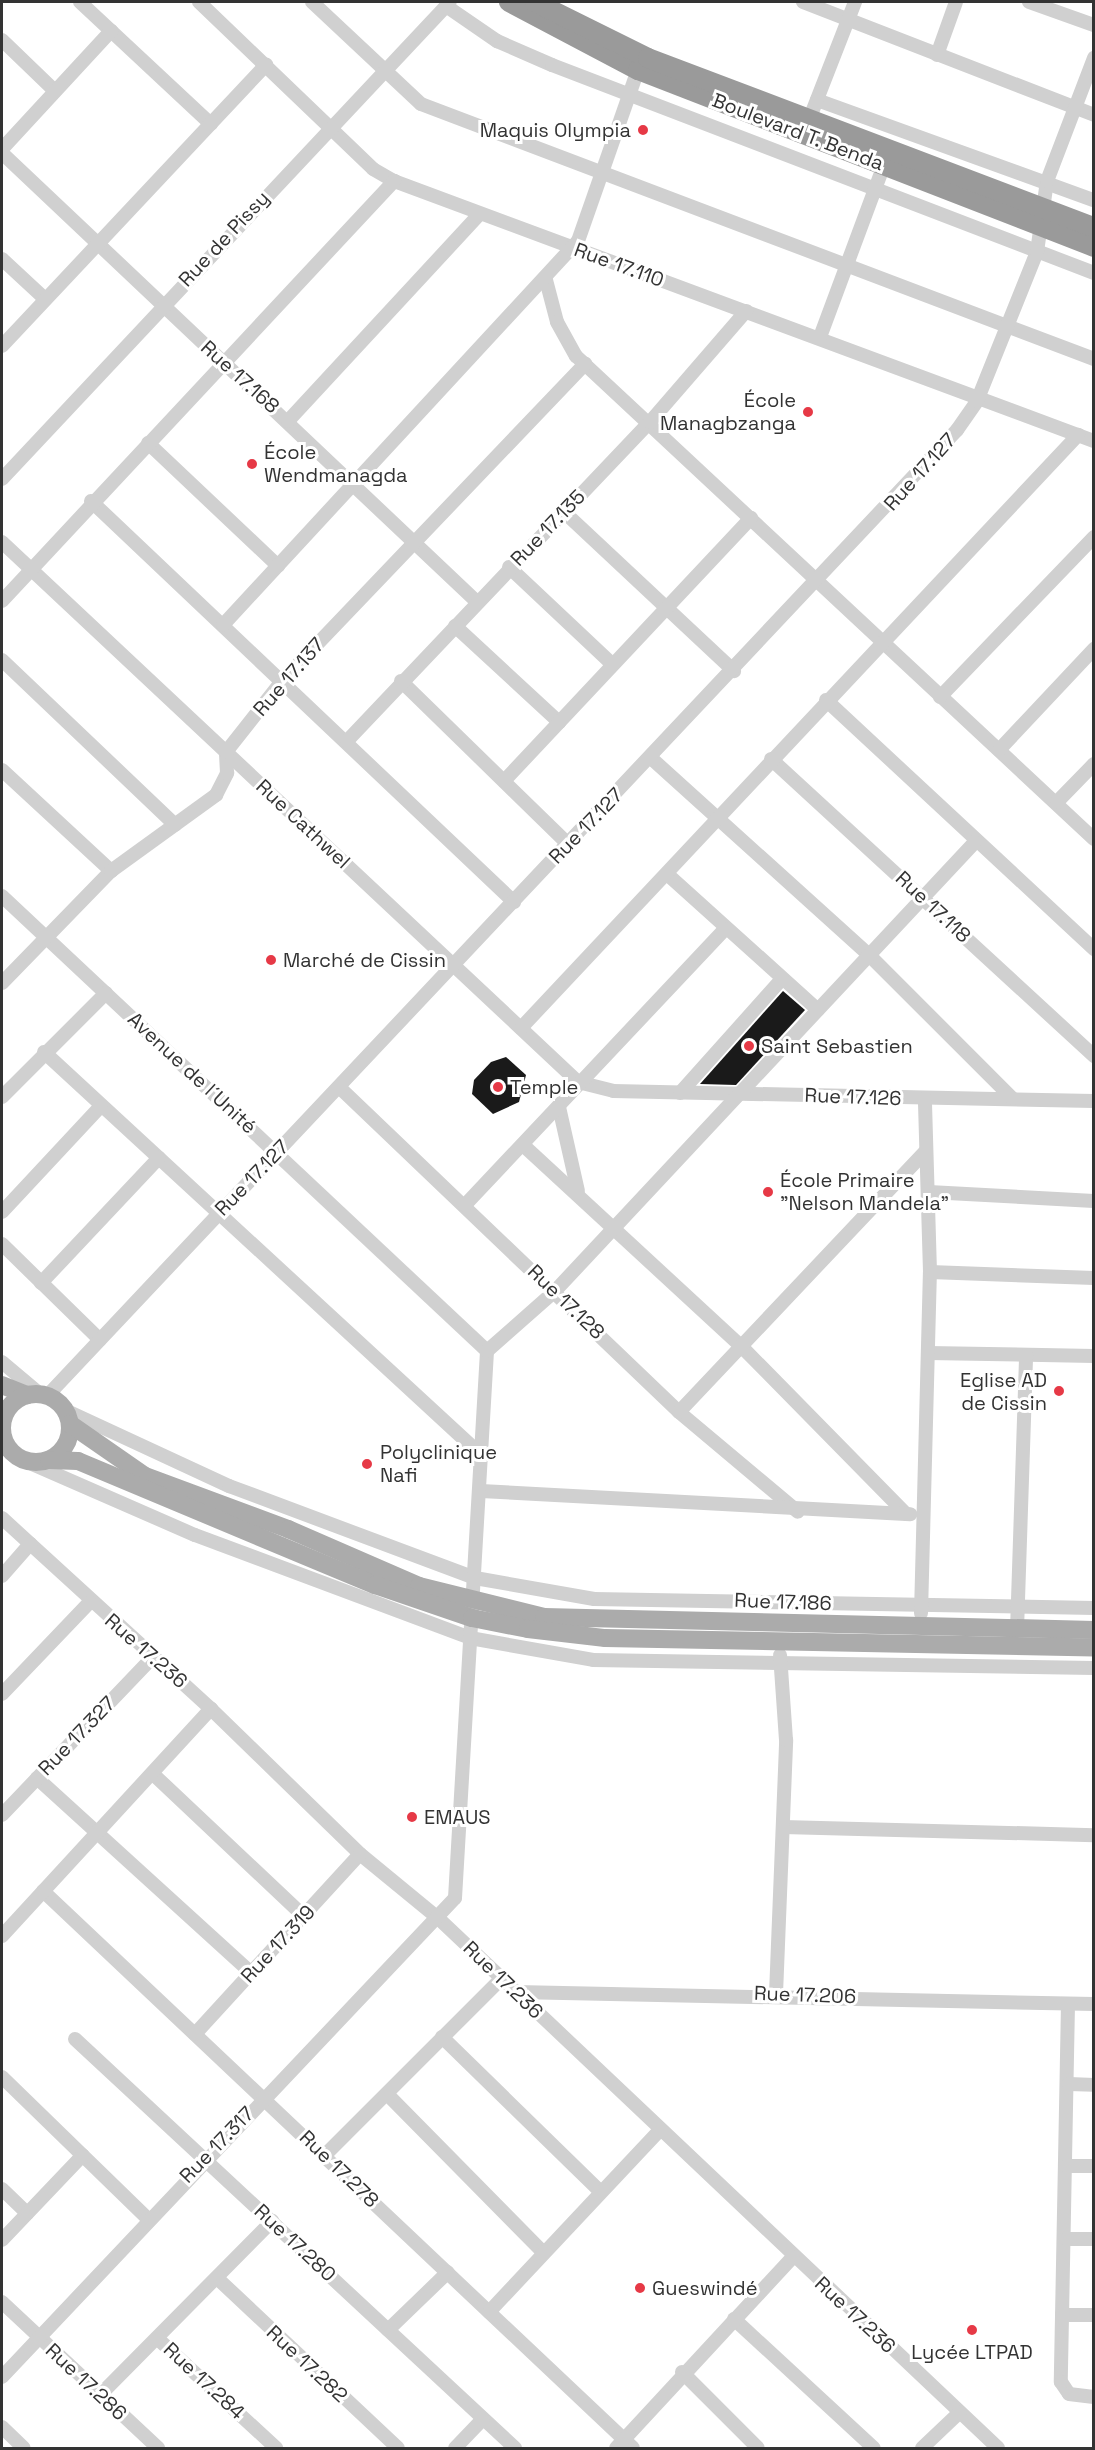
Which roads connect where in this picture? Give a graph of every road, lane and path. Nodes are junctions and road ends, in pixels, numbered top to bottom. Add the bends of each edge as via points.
1 (80, 2) edge
2 (199, 2) edge
3 (312, 2) edge
4 (509, 2) edge
5 (535, 2) edge
6 (803, 2) edge
7 (855, 2) edge
8 (956, 2) edge
9 (1029, 2) edge
10 (448, 4) edge
11 (848, 19) junction
12 (1094, 25) edge
13 (111, 31) junction
14 (2, 40) edge
15 (938, 55) junction
16 (1094, 57) edge
17 (266, 65) junction
18 (383, 70) junction
19 (638, 70) junction
20 (54, 90) junction
21 (629, 96) junction
22 (817, 100) junction
23 (1073, 109) junction
24 (1094, 115) edge
25 (809, 120) junction
26 (211, 124) junction
27 (328, 128) junction
28 (2, 151) edge
29 (884, 165) junction
30 (603, 171) junction
31 (394, 181) junction
32 (1047, 182) junction
33 (876, 190) junction
34 (1094, 200) edge
35 (1043, 207) junction
36 (479, 214) junction
37 (1042, 227) junction
38 (1094, 227) edge
39 (97, 245) junction
40 (1094, 247) edge
41 (572, 248) junction
42 (1037, 252) junction
43 (2, 259) edge
44 (846, 264) junction
45 (1094, 273) edge
46 (546, 280) junction
47 (45, 299) junction
48 (162, 305) junction
49 (746, 311) junction
50 (1007, 327) junction
51 (820, 337) junction
52 (2, 346) edge
53 (1094, 359) edge
54 (224, 363) junction
55 (585, 364) junction
56 (977, 401) junction
57 (288, 421) junction
58 (650, 422) junction
59 (1078, 435) junction
60 (1094, 441) edge
61 (148, 443) junction
62 (2, 479) edge
63 (355, 483) junction
64 (91, 501) junction
65 (564, 512) junction
66 (751, 518) junction
67 (1094, 537) edge
68 (414, 541) junction
69 (2, 542) edge
70 (278, 566) junction
71 (510, 567) junction
72 (31, 569) junction
73 (820, 580) junction
74 (2, 601) edge
75 (477, 602) junction
76 (666, 607) junction
77 (223, 625) junction
78 (454, 626) junction
79 (882, 639) junction
80 (1094, 649) edge
81 (2, 660) edge
82 (612, 664) junction
83 (734, 671) junction
84 (282, 681) junction
85 (401, 681) junction
86 (940, 697) junction
87 (826, 700) junction
88 (559, 722) junction
89 (347, 741) junction
90 (999, 750) junction
91 (226, 752) junction
92 (651, 758) junction
93 (771, 759) junction
94 (1094, 764) edge
95 (2, 770) edge
96 (504, 781) junction
97 (1057, 802) junction
98 (718, 815) junction
99 (175, 825) junction
100 (1094, 839) edge
101 (975, 842) junction
102 (569, 844) junction
103 (111, 871) junction
104 (667, 874) junction
105 (2, 896) edge
106 (923, 897) junction
107 (514, 902) junction
108 (725, 929) junction
109 (45, 939) junction
110 (1094, 949) edge
111 (870, 956) junction
112 (455, 965) junction
113 (782, 979) junction
114 (2, 983) edge
115 (106, 993) junction
116 (818, 1010) junction
117 (520, 1028) junction
118 (44, 1052) junction
119 (1094, 1056) edge
120 (578, 1082) junction
121 (339, 1087) junction
122 (613, 1091) joint
123 (680, 1093) junction
124 (738, 1094) junction
125 (2, 1097) edge
126 (1012, 1098) junction
127 (925, 1099) junction
128 (1094, 1101) edge
129 (101, 1106) junction
130 (559, 1107) junction
131 (523, 1145) junction
132 (278, 1152) junction
133 (925, 1152) junction
134 (159, 1158) junction
135 (578, 1191) junction
136 (928, 1192) junction
137 (1094, 1201) edge
138 (465, 1205) junction
139 (2, 1212) edge
140 (218, 1213) junction
141 (614, 1226) junction
142 (2, 1244) edge
143 (930, 1272) junction
144 (1094, 1278) edge
145 (41, 1283) junction
146 (555, 1291) junction
147 (100, 1340) junction
148 (742, 1347) junction
149 (487, 1351) junction
150 (928, 1353) junction
151 (1026, 1354) junction
152 (1094, 1356) edge
153 (2, 1362) edge
154 (2, 1385) edge
155 (39, 1395) junction
156 (679, 1412) junction
157 (3, 1417) edge
158 (67, 1417) junction
159 (3, 1441) edge
160 (478, 1453) junction
161 (39, 1462) junction
162 (481, 1491) junction
163 (798, 1512) junction
164 (906, 1514) junction
165 (924, 1515) junction
166 (2, 1518) edge
167 (30, 1544) junction
168 (2, 1576) edge
169 (475, 1578) junction
170 (90, 1602) junction
171 (921, 1607) junction
172 (1017, 1607) junction
173 (1094, 1608) edge
174 (473, 1610) junction
175 (920, 1627) junction
176 (1017, 1630) junction
177 (1094, 1630) edge
178 (470, 1638) junction
179 (780, 1641) junction
180 (1094, 1647) edge
181 (153, 1657) junction
182 (780, 1662) junction
183 (1094, 1668) edge
184 (2, 1694) edge
185 (212, 1709) junction
186 (153, 1774) junction
187 (37, 1778) junction
188 (2, 1815) edge
189 (783, 1827) junction
190 (97, 1832) junction
191 (1094, 1834) edge
192 (360, 1854) junction
193 (43, 1891) junction
194 (305, 1917) junction
195 (438, 1918) junction
196 (2, 1936) edge
197 (250, 1973) junction
198 (501, 1979) junction
199 (516, 1992) junction
200 (776, 1994) junction
201 (1068, 2004) junction
202 (1094, 2004) edge
203 (195, 2034) junction
204 (442, 2037) junction
205 (75, 2039) dead end
206 (2, 2077) edge
207 (1069, 2084) junction
208 (1094, 2085) edge
209 (387, 2094) junction
210 (264, 2097) junction
211 (658, 2131) junction
212 (83, 2155) junction
213 (324, 2156) junction
214 (206, 2157) junction
215 (1066, 2166) junction
216 (1094, 2166) edge
217 (2, 2189) edge
218 (599, 2190) junction
219 (27, 2213) junction
220 (147, 2218) junction
221 (272, 2221) junction
222 (1066, 2239) junction
223 (1094, 2239) edge
224 (2, 2240) edge
225 (542, 2251) junction
226 (793, 2257) junction
227 (448, 2272) junction
228 (217, 2278) junction
229 (2, 2302) edge
230 (489, 2312) junction
231 (1062, 2315) junction
232 (1094, 2315) edge
233 (734, 2319) junction
234 (388, 2330) junction
235 (39, 2339) junction
236 (158, 2339) junction
237 (682, 2372) junction
238 (2, 2377) edge
239 (100, 2396) junction
240 (1094, 2397) edge
241 (960, 2412) junction
242 (483, 2419) junction
243 (2, 2427) edge
244 (624, 2446) edge
245 (24, 2448) edge
246 (158, 2448) edge
247 (276, 2448) edge
248 (398, 2448) edge
249 (455, 2448) edge
250 (515, 2448) edge
251 (758, 2448) edge
252 (874, 2448) edge
253 (922, 2448) edge
254 (998, 2448) edge

1 - 13 street
2 - 17 street, Rue 17.110
3 - 18 street
4 - 19 highway, Boulevard T. Benda
5 - 25 highway, Boulevard T. Benda via 648,58
6 - 11 street
7 - 11 street
8 - 15 street
9 - 12 street
10 - 18 street, Rue de Pissy
10 - 21 street via 497,41
11 - 15 street
11 - 22 street
13 - 20 street
13 - 26 street
14 - 20 street
15 - 23 street
16 - 23 street, Rue 17.127
17 - 26 street
17 - 27 street, Rue 17.110
18 - 27 street, Rue de Pissy
18 - 30 street via 421,104
19 - 21 street
19 - 29 highway, Boulevard T. Benda
20 - 28 street
21 - 30 street
21 - 33 street
22 - 25 street
22 - 32 street
23 - 24 street
23 - 32 street, Rue 17.127
25 - 35 highway, Boulevard T. Benda
26 - 39 street
27 - 31 street, Rue 17.110
27 - 48 street, Rue de Pissy
28 - 39 street, Rue 17.168
29 - 33 street
29 - 37 highway, Boulevard T. Benda
30 - 41 street via 584,231
30 - 44 street
31 - 36 street, Rue 17.110
31 - 54 street
32 - 34 street
32 - 35 street, Rue 17.127
33 - 42 street
33 - 44 street
35 - 37 street, Rue 17.127
35 - 38 highway, Boulevard T. Benda
36 - 41 street, Rue 17.110
36 - 57 street
37 - 40 highway, Boulevard T. Benda
37 - 42 street, Rue 17.127
39 - 47 street
39 - 48 street, Rue 17.168
41 - 46 street
41 - 49 street, Rue 17.110
42 - 45 street
42 - 50 street, Rue 17.127
43 - 47 street
44 - 50 street
44 - 51 street
46 - 55 street via 567,345
46 - 63 street
47 - 52 street
48 - 54 street, Rue 17.168
48 - 62 street, Rue de Pissy
49 - 51 street, Rue 17.110
49 - 58 street, Rue 17.135
50 - 53 street
50 - 56 street, Rue 17.127
51 - 56 street, Rue 17.110
54 - 57 street, Rue 17.168
54 - 61 street
55 - 58 street
55 - 68 street, Rue 17.137
56 - 59 street, Rue 17.110
56 - 73 street, Rue 17.127 via 936,456
57 - 63 street, Rue 17.168
58 - 65 street, Rue 17.135
58 - 66 street
59 - 60 street, Rue 17.110
59 - 79 street
61 - 64 street
61 - 70 street
63 - 68 street, Rue 17.168
63 - 70 street
64 - 72 street
64 - 77 street
65 - 71 street, Rue 17.135
65 - 76 street
66 - 73 street
66 - 76 street
67 - 86 street
68 - 75 street, Rue 17.168
68 - 84 street, Rue 17.137
69 - 72 street, Rue Cathwel
70 - 77 street
71 - 75 street, Rue 17.135
71 - 82 street
72 - 74 street
72 - 91 street, Rue Cathwel
73 - 79 street
73 - 83 street, Rue 17.127
75 - 78 street, Rue 17.135
76 - 82 street
76 - 83 street
77 - 84 street
78 - 85 street, Rue 17.135
78 - 88 street
79 - 86 street
79 - 87 street
80 - 90 street
81 - 99 street
82 - 88 street
83 - 92 street, Rue 17.127
84 - 89 street
84 - 91 street, Rue 17.137
85 - 89 street, Rue 17.135
85 - 96 street
86 - 90 street
87 - 93 street
87 - 101 street
88 - 96 street
89 - 107 street
90 - 97 street
91 - 99 street via 227,773 216,795
91 - 112 street, Rue Cathwel
92 - 98 street
92 - 102 street, Rue 17.127
93 - 98 street
93 - 106 street, Rue 17.118
94 - 97 street
95 - 103 street
96 - 102 street
97 - 100 street
98 - 104 street
98 - 111 street
99 - 103 street
101 - 106 street
101 - 110 street
102 - 107 street, Rue 17.127
103 - 109 street
104 - 108 street
104 - 117 street
105 - 109 street, Avenue de l´Unité
106 - 111 street
106 - 119 street, Rue 17.118
107 - 112 street, Rue 17.127
108 - 113 street
108 - 120 street
109 - 114 street
109 - 115 street, Avenue de l´Unité
111 - 116 street
111 - 126 street
112 - 117 street, Rue Cathwel
112 - 121 street, Rue 17.127
113 - 116 street
113 - 123 street
115 - 118 street
115 - 132 street, Avenue de l´Unité
116 - 124 street
117 - 120 street, Rue Cathwel
118 - 125 street
118 - 129 street
120 - 122 street, Rue Cathwel
120 - 130 street
121 - 132 street, Rue 17.127
121 - 138 street, Rue 17.128
122 - 123 street, Rue 17.126
123 - 124 street, Rue 17.126
124 - 127 street, Rue 17.126
124 - 141 street
126 - 127 street, Rue 17.126
126 - 128 street, Rue 17.126
127 - 133 street
129 - 134 street
129 - 139 street
130 - 131 street
130 - 135 street
131 - 135 street
131 - 138 street
132 - 140 street, Rue 17.127
132 - 149 street, Avenue de l´Unité
133 - 136 street
133 - 148 street
134 - 140 street
134 - 145 street
135 - 141 street
136 - 137 street
136 - 143 street
138 - 146 street, Rue 17.128
140 - 147 street, Rue 17.127
140 - 160 street
141 - 146 street
141 - 148 street
142 - 145 street
143 - 144 street
143 - 150 street
145 - 147 street
146 - 149 street
146 - 156 street, Rue 17.128
147 - 155 street, Rue 17.127
148 - 156 street
148 - 164 street
149 - 160 street, Rue 17.317
150 - 151 street
150 - 165 street
151 - 152 street
151 - 172 street
153 - 155 street
154 - 155 main road
155 - 157 main road via 9,1404
155 - 158 main road
156 - 163 street, Rue 17.128
157 - 159 main road
158 - 161 main road via 67,1446
158 - 169 street via 229,1486
158 - 174 main road via 146,1476 288,1528
159 - 161 main road
160 - 162 street, Rue 17.317
161 - 174 main road via 78,1461 375,1585
161 - 178 street via 206,1539
162 - 163 street
162 - 169 street, Rue 17.317
163 - 164 street
164 - 165 street
165 - 171 street
166 - 167 street, Rue 17.236
167 - 168 street
167 - 170 street, Rue 17.236
169 - 171 street via 594,1599
169 - 174 street, Rue 17.317
170 - 181 street, Rue 17.236
170 - 184 street
171 - 172 street
171 - 175 street
172 - 173 street
172 - 176 street
174 - 175 main road, Rue 17.186 via 594,1620
174 - 178 street, Rue 17.317
174 - 179 main road via 605,1638
175 - 176 main road, Rue 17.186
176 - 177 main road, Rue 17.186
178 - 182 street via 593,1660
178 - 195 street, Rue 17.317 via 457,1885 455,1898
179 - 180 main road
179 - 182 street
181 - 185 street, Rue 17.236
181 - 187 street, Rue 17.327
182 - 183 street
182 - 189 street via 786,1740
185 - 186 street
185 - 192 street, Rue 17.236
186 - 190 street
186 - 194 street
187 - 188 street, Rue 17.327
187 - 190 street
189 - 191 street
189 - 200 street
190 - 193 street
190 - 197 street
192 - 194 street, Rue 17.319
192 - 195 street, Rue 17.236
193 - 196 street
193 - 203 street, Rue 17.278
194 - 197 street, Rue 17.319
195 - 198 street, Rue 17.236
195 - 210 street, Rue 17.317
197 - 203 street, Rue 17.319
198 - 199 street, Rue 17.236
198 - 204 street
199 - 200 street, Rue 17.206
199 - 211 street, Rue 17.236
200 - 201 street, Rue 17.206
201 - 202 street, Rue 17.206
201 - 207 street
203 - 210 street, Rue 17.278
204 - 209 street
204 - 218 street
205 - 214 street, Rue 17.280
206 - 212 street
207 - 208 street
207 - 215 street
209 - 213 street
209 - 225 street
210 - 213 street, Rue 17.278
210 - 214 street, Rue 17.317
211 - 218 street
211 - 226 street, Rue 17.236
212 - 219 street
212 - 220 street
213 - 227 street, Rue 17.278
214 - 220 street, Rue 17.317
214 - 221 street, Rue 17.280
215 - 216 street
215 - 222 street
217 - 219 street
218 - 225 street
219 - 224 street
220 - 235 street, Rue 17.317
221 - 228 street
221 - 234 street, Rue 17.280
222 - 223 street
222 - 231 street
225 - 230 street
226 - 233 street
226 - 241 street, Rue 17.236
227 - 230 street, Rue 17.278
227 - 234 street
228 - 236 street
228 - 248 street, Rue 17.282
229 - 235 street, Rue 17.286
230 - 244 street, Rue 17.278
231 - 232 street
231 - 240 street via 1063,2389
233 - 237 street
233 - 252 street
234 - 242 street, Rue 17.280
235 - 238 street, Rue 17.317
235 - 239 street, Rue 17.286
236 - 239 street
236 - 247 street, Rue 17.284
237 - 244 street
237 - 251 street
239 - 246 street, Rue 17.286
241 - 253 street
241 - 254 street, Rue 17.236
242 - 249 street
242 - 250 street, Rue 17.280
243 - 245 street

